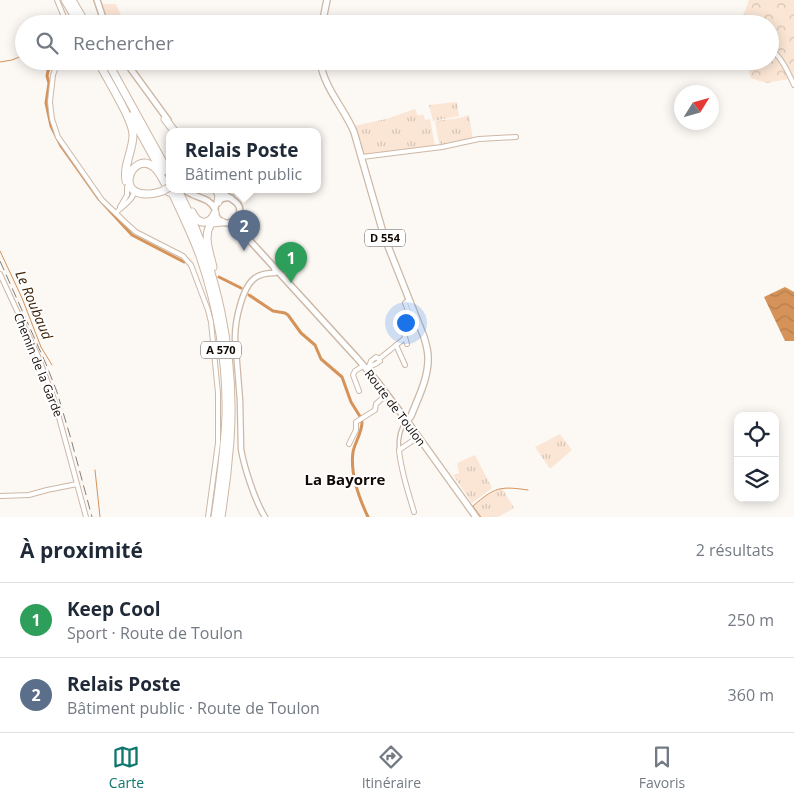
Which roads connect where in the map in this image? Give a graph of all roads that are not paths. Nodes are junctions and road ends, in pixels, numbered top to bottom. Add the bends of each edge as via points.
1 (57, 0) edge
2 (65, 0) edge
3 (72, 0) edge
4 (97, 0) edge
5 (327, 0) edge
6 (63, 15) edge
7 (74, 15) edge
8 (81, 15) edge
9 (103, 15) edge
10 (324, 15) edge
11 (779, 58) edge
12 (55, 70) edge
13 (103, 70) edge
14 (104, 70) edge
15 (113, 70) edge
16 (113, 70) edge
17 (131, 70) edge
18 (322, 70) edge
19 (794, 85) edge
20 (152, 99) junction
21 (165, 119) joint
22 (172, 128) edge
23 (172, 128) edge
24 (516, 137) dead end
25 (362, 157) junction
26 (166, 162) edge
27 (166, 168) edge
28 (166, 185) edge
29 (166, 186) edge
30 (166, 190) edge
31 (166, 190) edge
32 (131, 193) junction
33 (169, 193) edge
34 (170, 193) edge
35 (180, 193) edge
36 (181, 193) edge
37 (190, 193) edge
38 (218, 193) edge
39 (222, 193) edge
40 (231, 198) junction
41 (216, 208) junction
42 (116, 213) junction
43 (237, 218) junction
44 (225, 222) junction
45 (274, 269) junction
46 (0, 274) edge
47 (409, 300) junction
48 (307, 304) junction
49 (215, 310) junction
50 (226, 336) junction
51 (405, 338) junction
52 (407, 344) dead end
53 (396, 345) junction
54 (405, 365) dead end
55 (366, 367) junction
56 (359, 391) dead end
57 (387, 394) junction
58 (409, 419) junction
59 (418, 437) junction
60 (350, 444) dead end
61 (399, 450) junction
62 (77, 484) junction
63 (0, 496) edge
64 (414, 512) dead end
65 (86, 517) edge
66 (208, 517) edge
67 (215, 517) edge
68 (221, 517) edge
69 (265, 517) edge
70 (476, 517) edge

1 - 6 street
2 - 7 highway
3 - 8 highway
4 - 9 main road
5 - 10 main road
11 - 19 street
12 - 42 street via 50,97 58,137 102,200
13 - 32 highway via 131,126 133,136 125,173
14 - 28 highway, A 570 via 145,140
15 - 26 highway
16 - 27 highway
17 - 20 main road
18 - 25 main road, D 554 via 329,88 351,124
20 - 21 main road
20 - 22 main road
21 - 23 highway
24 - 25 street via 479,139
25 - 47 main road, D 554 via 384,236
29 - 32 highway via 154,167 142,164 130,173
30 - 32 highway via 147,198
31 - 32 highway via 148,194
32 - 42 street
33 - 49 highway via 184,223
34 - 49 highway, A 570 via 191,233
35 - 50 highway, A 570 via 207,260
36 - 41 highway via 200,222 212,218
37 - 41 main road via 208,200
38 - 41 highway
39 - 40 main road
40 - 41 main road via 224,198
40 - 43 main road via 238,203
41 - 44 main road via 219,220
42 - 66 street via 136,232 188,261 208,310 217,374 219,423
43 - 44 main road
43 - 45 main road, Route de Toulon via 239,228
44 - 45 main road, Route de Toulon
44 - 50 highway via 211,225 207,236
45 - 48 main road, Route de Toulon
45 - 48 main road, Route de Toulon
45 - 69 street via 256,276 248,284 235,327 242,457
46 - 62 street, Chemin de la Garde via 54,399
47 - 51 street via 405,303 413,326 403,330
47 - 58 main road, D 554 via 424,337 428,358 427,372
48 - 55 main road, Route de Toulon
49 - 67 highway, A 570 via 226,414
50 - 68 highway, A 570 via 230,432
51 - 52 street
51 - 53 street
53 - 54 street
53 - 55 street
55 - 56 street via 354,371
55 - 57 main road, Route de Toulon
57 - 58 main road, Route de Toulon
57 - 60 street via 376,404 375,410 356,422
58 - 59 main road, Route de Toulon
58 - 61 street via 399,434
59 - 61 street
59 - 70 main road, Route de Toulon
61 - 64 street
62 - 63 street via 29,495
62 - 65 street, Chemin de la Garde

